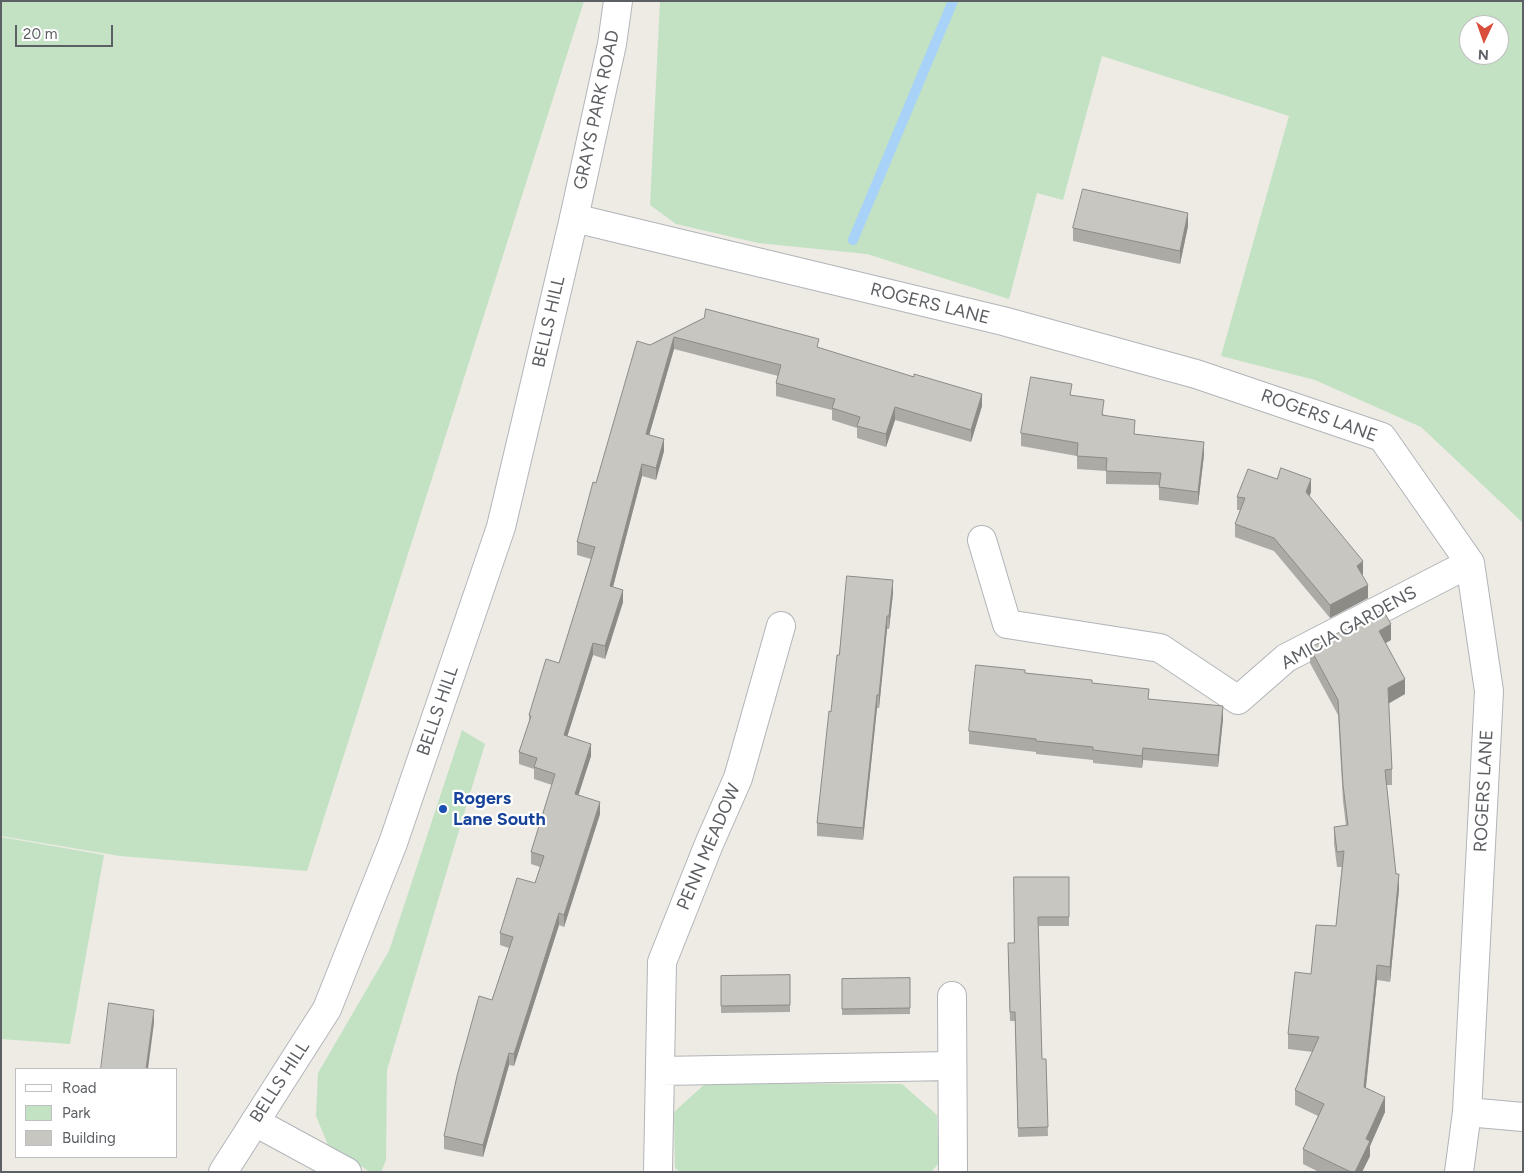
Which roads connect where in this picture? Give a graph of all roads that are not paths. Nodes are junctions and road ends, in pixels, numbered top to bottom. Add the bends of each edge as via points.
1 (618, 1) edge
2 (574, 218) junction
3 (982, 540) dead end
4 (1470, 563) junction
5 (780, 626) dead end
6 (952, 996) dead end
7 (952, 1066) junction
8 (660, 1071) junction
9 (1467, 1112) junction
10 (1523, 1118) edge
11 (255, 1122) junction
12 (223, 1172) edge
13 (347, 1172) edge
14 (658, 1172) edge
15 (953, 1172) edge
16 (1459, 1172) edge

1 - 2 street, GRAYS PARK ROAD via 612,44
2 - 4 street, ROGERS LANE via 993,319 1187,371 1382,437
2 - 11 street, BELLS HILL via 501,527 394,843 327,1009
3 - 4 street, AMICIA GARDENS via 1007,624 1160,648 1238,700 1286,658
4 - 9 street, ROGERS LANE via 1489,691
5 - 8 street, PENN MEADOW via 738,778 662,962
6 - 7 street
7 - 8 street
7 - 15 street
8 - 14 street, PENN MEADOW
9 - 10 street
9 - 16 street, ROGERS LANE
11 - 12 street, BELLS HILL
11 - 13 street

